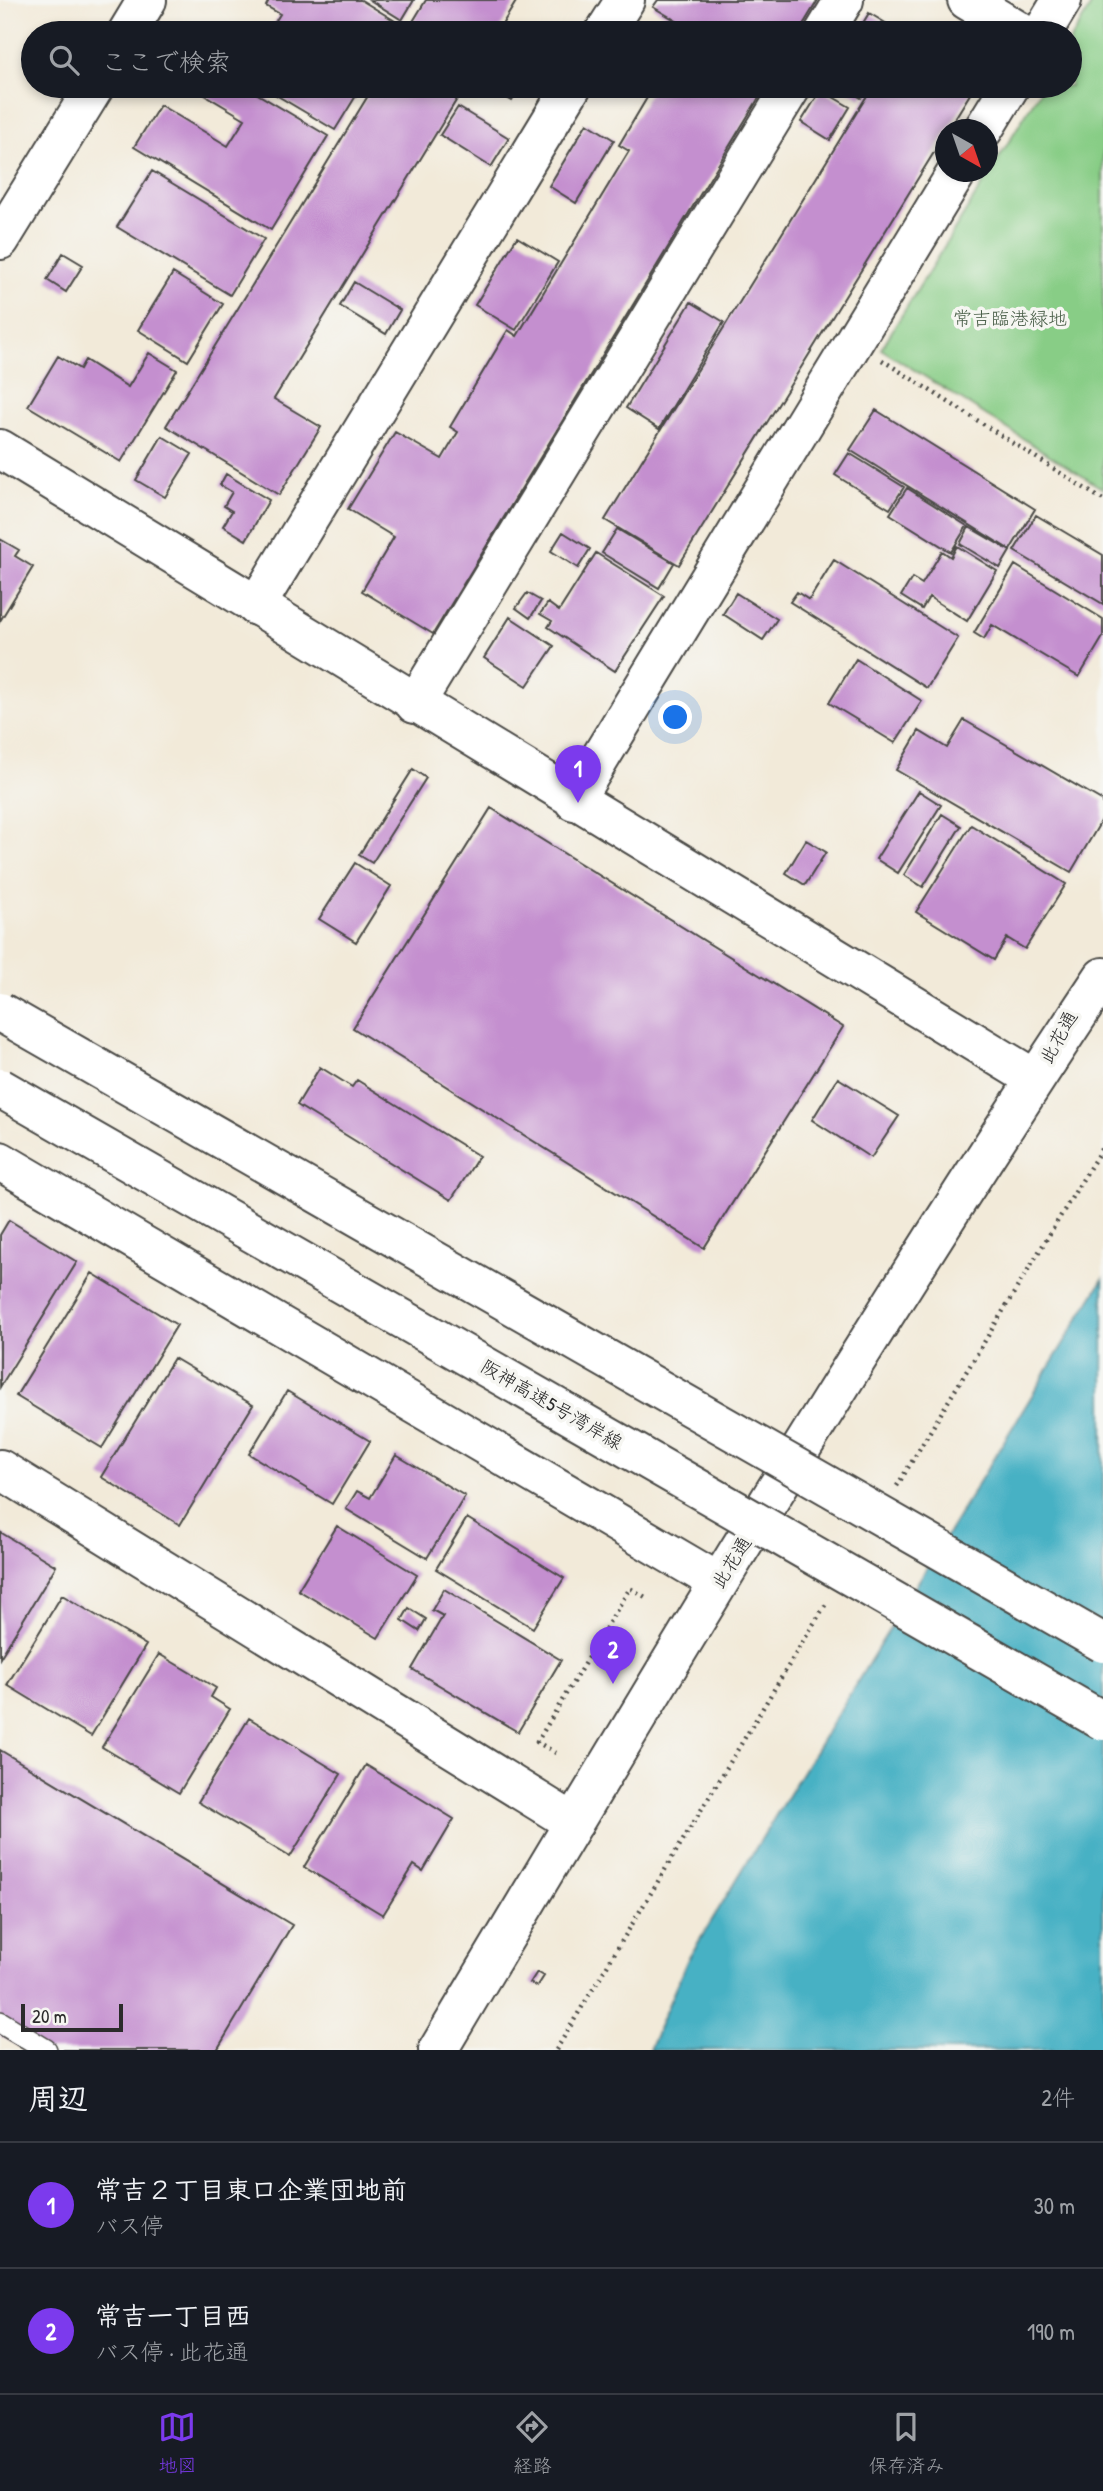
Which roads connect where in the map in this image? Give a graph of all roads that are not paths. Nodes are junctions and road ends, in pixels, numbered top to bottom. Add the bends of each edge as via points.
1 (147, 0) edge
2 (625, 0) edge
3 (844, 0) edge
4 (967, 0) edge
5 (1062, 0) edge
6 (134, 21) edge
7 (612, 21) edge
8 (831, 21) edge
9 (1003, 21) edge
10 (1049, 21) edge
11 (88, 98) edge
12 (565, 98) edge
13 (785, 98) edge
14 (1003, 98) edge
15 (990, 119) edge
16 (951, 182) edge
17 (0, 240) edge
18 (0, 449) edge
19 (256, 606) junction
20 (415, 704) junction
21 (574, 801) junction
22 (1103, 958) edge
23 (1103, 977) edge
24 (0, 1012) edge
25 (1035, 1079) junction
26 (0, 1088) edge
27 (0, 1161) edge
28 (0, 1469) edge
29 (718, 1582) junction
30 (1103, 1643) edge
31 (1103, 1721) edge
32 (573, 1823) junction
33 (0, 2022) edge
34 (46, 2050) edge
35 (438, 2050) edge

1 - 6 main road
2 - 7 main road
3 - 8 main road
4 - 9 main road
5 - 10 main road
11 - 17 main road
12 - 19 main road
13 - 20 main road
14 - 15 main road
16 - 21 main road
18 - 19 main road
19 - 20 main road
20 - 21 main road
21 - 25 main road
22 - 25 main road, 此花通
23 - 25 main road, 此花通
24 - 30 main road, bridge
25 - 29 main road, 此花通
26 - 31 main road, 阪神高速5号湾岸線, bridge
27 - 29 main road
28 - 32 main road
29 - 32 main road, 此花通
32 - 35 main road, 此花通
33 - 34 lane

